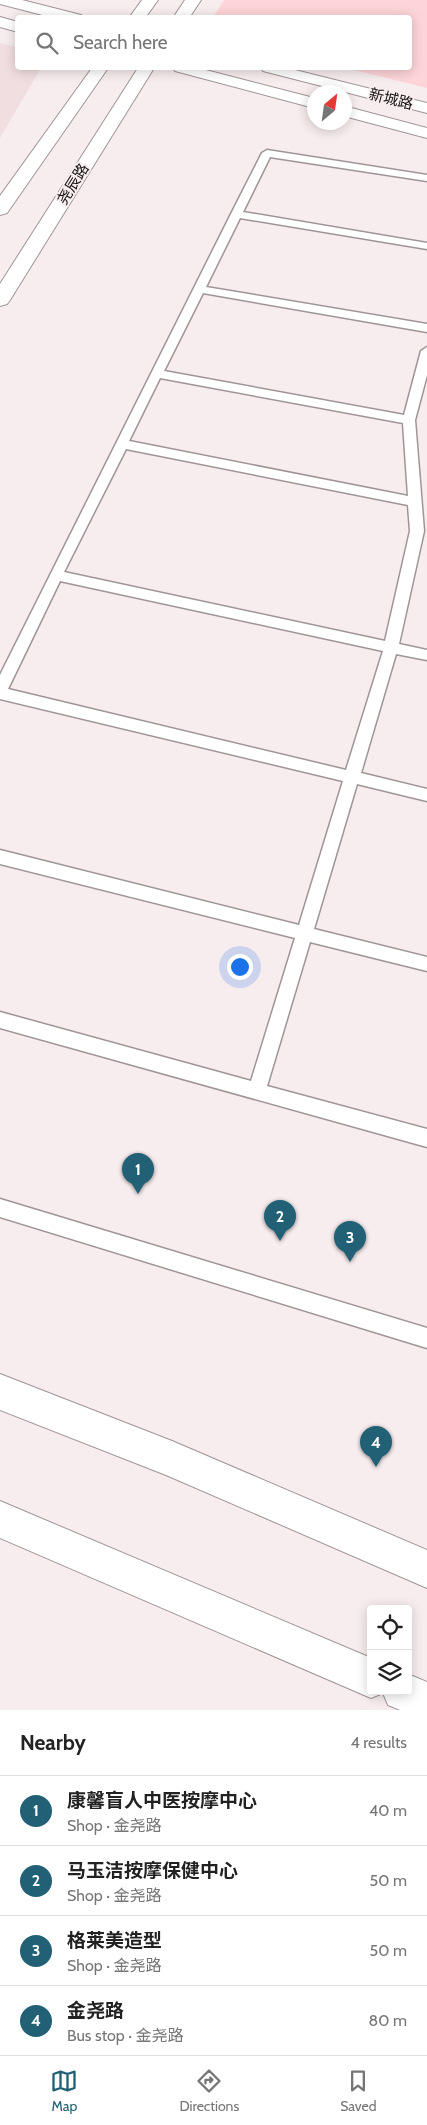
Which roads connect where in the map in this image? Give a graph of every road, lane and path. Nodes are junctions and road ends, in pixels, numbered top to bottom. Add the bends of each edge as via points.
1 (3, 0) edge
2 (150, 0) edge
3 (193, 0) edge
4 (63, 15) edge
5 (139, 15) edge
6 (182, 15) edge
7 (0, 22) edge
8 (15, 25) edge
9 (99, 70) edge
10 (145, 70) edge
11 (189, 70) edge
12 (277, 70) edge
13 (307, 101) edge
14 (427, 108) edge
15 (352, 113) edge
16 (427, 133) edge
17 (427, 178) edge
18 (0, 209) edge
19 (236, 214) junction
20 (427, 246) edge
21 (199, 289) junction
22 (0, 300) edge
23 (427, 328) edge
24 (426, 358) edge
25 (157, 374) junction
26 (409, 420) junction
27 (122, 444) junction
28 (414, 502) junction
29 (422, 532) edge
30 (56, 574) junction
31 (391, 647) junction
32 (427, 655) edge
33 (0, 692) edge
34 (351, 778) junction
35 (427, 795) edge
36 (0, 856) edge
37 (305, 932) junction
38 (427, 964) edge
39 (0, 1020) edge
40 (257, 1090) junction
41 (427, 1138) edge
42 (0, 1208) edge
43 (427, 1338) edge
44 (0, 1392) edge
45 (0, 1519) edge
46 (427, 1569) edge
47 (367, 1676) edge
48 (411, 1695) edge
49 (427, 1702) edge

1 - 4 main road
2 - 5 main road
3 - 6 main road
7 - 8 main road
9 - 18 main road
10 - 22 main road, 尧辰路
11 - 13 main road
12 - 14 main road, 新城路
15 - 16 main road, 新城路
17 - 19 lane via 267,153
19 - 20 lane
19 - 21 lane
21 - 23 lane
21 - 25 lane
24 - 26 lane
25 - 26 lane
25 - 27 lane
26 - 28 lane
27 - 28 lane
27 - 30 lane
28 - 29 lane
29 - 31 lane
30 - 31 lane
30 - 33 lane
31 - 32 lane
31 - 34 lane
33 - 34 lane
34 - 35 lane
34 - 37 lane
36 - 37 lane
37 - 38 lane
37 - 40 lane
39 - 40 lane
40 - 41 lane
42 - 43 lane
44 - 46 main road via 172,1459
45 - 47 main road
48 - 49 main road

